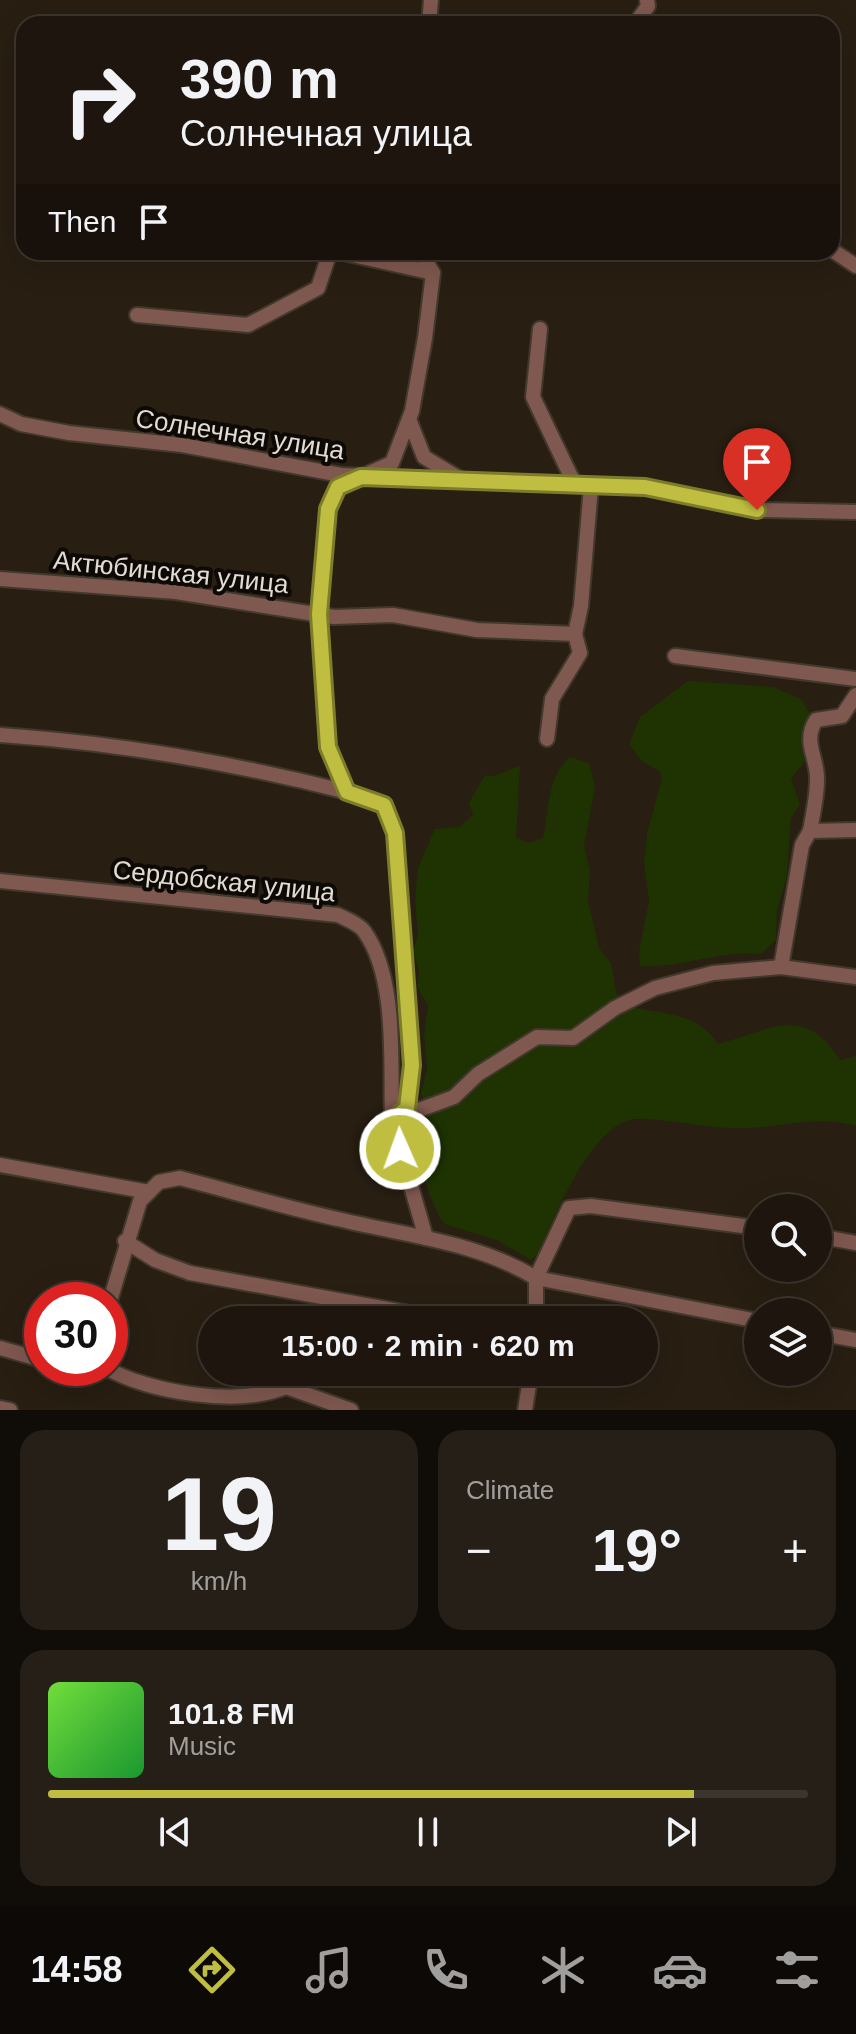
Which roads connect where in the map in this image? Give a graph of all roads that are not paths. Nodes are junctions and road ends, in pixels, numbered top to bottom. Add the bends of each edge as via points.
1 (327, 260) edge
2 (375, 260) edge
3 (425, 260) edge
4 (433, 273) junction
5 (137, 315) dead end
6 (540, 329) dead end
7 (0, 414) edge
8 (409, 419) junction
9 (361, 477) junction
10 (462, 481) junction
11 (575, 485) junction
12 (591, 486) junction
13 (856, 512) edge
14 (0, 579) edge
15 (319, 614) junction
16 (575, 634) junction
17 (675, 656) dead end
18 (856, 679) edge
19 (856, 695) edge
20 (0, 735) edge
21 (547, 739) dead end
22 (347, 792) junction
23 (856, 830) edge
24 (810, 831) junction
25 (0, 881) edge
26 (781, 967) junction
27 (856, 977) edge
28 (392, 1120) junction
29 (0, 1165) edge
30 (149, 1192) junction
31 (744, 1226) edge
32 (426, 1238) junction
33 (832, 1239) edge
34 (125, 1241) junction
35 (856, 1243) edge
36 (536, 1278) junction
37 (115, 1282) edge
38 (371, 1306) edge
39 (536, 1306) edge
40 (744, 1318) edge
41 (832, 1336) edge
42 (856, 1340) edge
43 (0, 1348) edge
44 (24, 1355) edge
45 (128, 1380) edge
46 (529, 1386) edge
47 (0, 1408) edge
48 (10, 1410) edge
49 (351, 1410) edge
50 (525, 1410) edge

1 - 5 street via 318,288 248,325
2 - 4 street
3 - 4 street
4 - 8 street
6 - 11 street via 533,397
7 - 9 street, Солнечная улица via 21,424 69,433 182,445
8 - 9 street via 392,463
8 - 10 street via 424,457
9 - 10 street, Солнечная улица
9 - 15 street via 338,487 328,509
10 - 11 street, Солнечная улица
11 - 12 street, Солнечная улица
12 - 13 street, Солнечная улица via 645,487 757,510
12 - 16 street
14 - 15 street, Актюбинская улица via 176,592
15 - 16 street, Актюбинская улица via 393,615 477,630
15 - 22 street via 328,747
16 - 21 street via 580,653 552,699
17 - 18 street
19 - 24 street via 842,716 816,720 810,729 810,755 818,777
20 - 22 street via 90,743 281,775
22 - 28 street via 384,805 395,833 412,1065 407,1108
23 - 24 street
24 - 26 street via 802,845
25 - 28 street, Сердобская улица via 338,915 363,928 376,955 389,1008
26 - 27 street
26 - 28 street via 713,973 655,988 573,1038 537,1037 478,1074 454,1097
28 - 32 street, Сердобская улица
29 - 30 street
30 - 32 street via 159,1182 180,1178
30 - 34 street via 140,1201
31 - 36 street via 591,1206 569,1208
32 - 36 street via 460,1244
33 - 35 street
34 - 37 street
34 - 38 street via 190,1273
36 - 39 street
36 - 40 street
41 - 42 street
43 - 44 street
45 - 49 street via 196,1394 269,1394 286,1387
46 - 50 street
47 - 48 street

